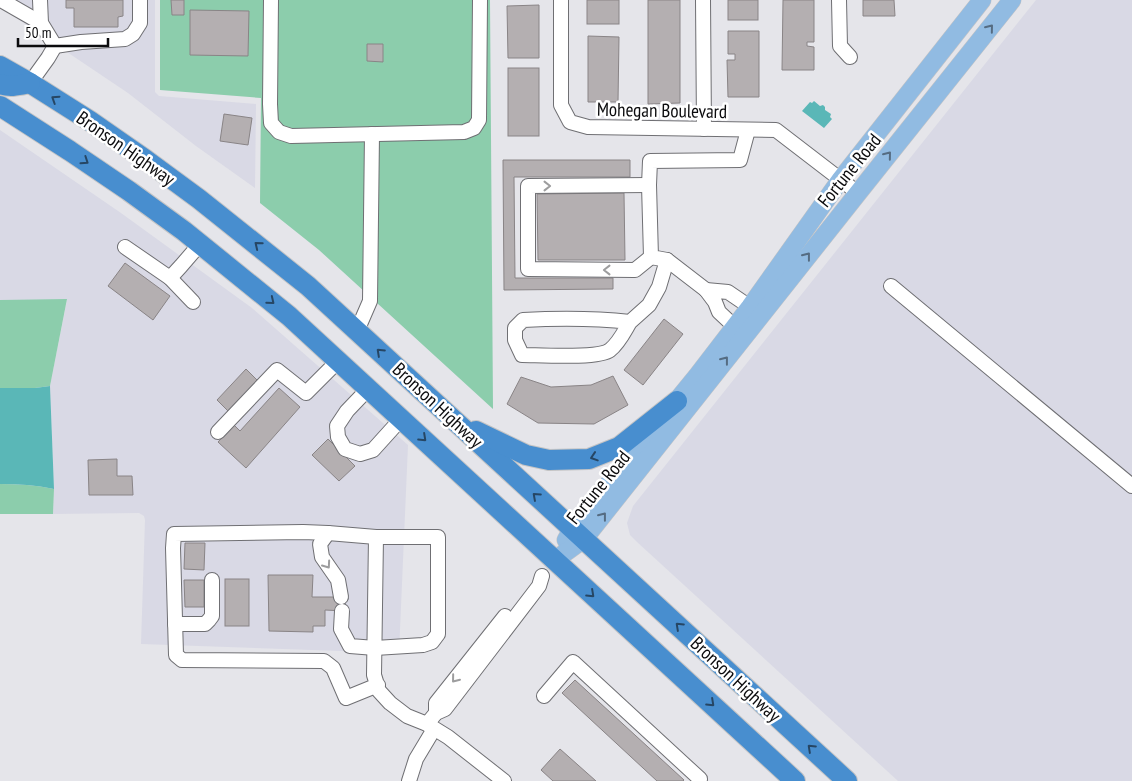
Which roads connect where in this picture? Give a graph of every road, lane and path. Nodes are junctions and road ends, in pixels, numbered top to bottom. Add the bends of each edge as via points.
1 (1, 0) edge
2 (40, 0) edge
3 (140, 0) edge
4 (271, 0) edge
5 (480, 0) edge
6 (561, 0) edge
7 (703, 0) edge
8 (839, 0) edge
9 (982, 0) edge
10 (1012, 0) edge
11 (41, 22) junction
12 (55, 46) junction
13 (850, 57) dead end
14 (0, 66) edge
15 (30, 83) junction
16 (0, 84) edge
17 (0, 106) edge
18 (704, 129) junction
19 (748, 130) junction
20 (372, 134) junction
21 (841, 179) junction
22 (649, 185) junction
23 (858, 193) junction
24 (200, 244) junction
25 (125, 247) dead end
26 (651, 257) junction
27 (667, 260) junction
28 (170, 278) junction
29 (891, 286) dead end
30 (706, 290) junction
31 (193, 302) dead end
32 (750, 307) junction
33 (630, 322) junction
34 (735, 327) junction
35 (357, 331) junction
36 (338, 360) junction
37 (369, 388) junction
38 (677, 401) junction
39 (402, 419) junction
40 (454, 420) junction
41 (218, 432) dead end
42 (1132, 486) edge
43 (328, 533) junction
44 (578, 534) junction
45 (376, 538) junction
46 (555, 560) junction
47 (212, 580) dead end
48 (175, 624) junction
49 (375, 648) junction
50 (378, 685) junction
51 (544, 696) dead end
52 (431, 726) junction
53 (700, 779) dead end
54 (409, 781) edge
55 (504, 781) edge
56 (795, 781) edge
57 (847, 781) edge

1 - 11 street
2 - 11 street
3 - 12 street via 140,23 125,39
4 - 20 street via 271,123 279,132 291,136
5 - 20 street via 479,120 474,128 464,132
6 - 18 street, Mohegan Boulevard via 561,105 570,122 588,128
7 - 18 street
8 - 13 street via 840,46
9 - 21 main road, Fortune Road
23 -> 10 main road, Fortune Road
11 - 12 street
12 - 15 street
14 - 15 highway, Bronson Highway
15 - 16 highway via 18,86
35 -> 15 highway, Bronson Highway via 308,286 199,199 90,121
17 -> 24 highway, Bronson Highway via 70,150
18 - 19 street, Mohegan Boulevard
19 - 21 street, Mohegan Boulevard via 776,130
19 - 22 street via 740,160 650,161
20 - 35 street via 370,301
21 - 23 street, Mohegan Boulevard
21 - 32 main road, Fortune Road
22 - 26 street
26 -> 22 street via 635,270 528,269 528,186
44 -> 23 main road, Fortune Road
24 - 28 street
24 -> 36 highway, Bronson Highway
25 - 28 street
26 - 27 street
27 - 30 street
27 - 33 street via 659,287 648,305
28 - 31 street
29 - 42 street
30 - 32 street via 728,292
30 - 34 street via 719,312
32 - 34 main road, Fortune Road
33 - 33 street via 604,319 523,320 515,328 515,340 522,355 595,355 608,352 620,340
34 - 38 main road, Fortune Road
40 -> 35 highway, Bronson Highway
36 - 37 highway, Bronson Highway
36 - 41 street via 306,393 277,370
37 - 39 highway, Bronson Highway
37 - 39 street via 337,426 338,437 345,449 360,454 373,450
38 -> 40 highway via 619,447 589,459 549,460 526,455
38 - 44 main road, Fortune Road
39 -> 46 highway, Bronson Highway
44 -> 40 highway, Bronson Highway
43 - 45 street
43 - 48 street via 174,534
43 -> 49 street via 320,544 322,557 338,580 341,629 350,646
44 - 46 main road, Fortune Road
57 -> 44 highway, Bronson Highway
45 - 49 street
45 - 49 street via 438,537 438,634 432,642 423,645
46 - 52 street via 542,576 540,586 445,710 436,713
46 -> 56 highway, Bronson Highway
47 - 48 street via 212,616 206,624
48 - 50 street via 176,655 182,660 324,662 333,668 346,698
49 - 50 street via 374,675
50 - 52 street via 390,703 407,716
51 - 53 street via 574,662
52 - 54 street
52 - 55 street

